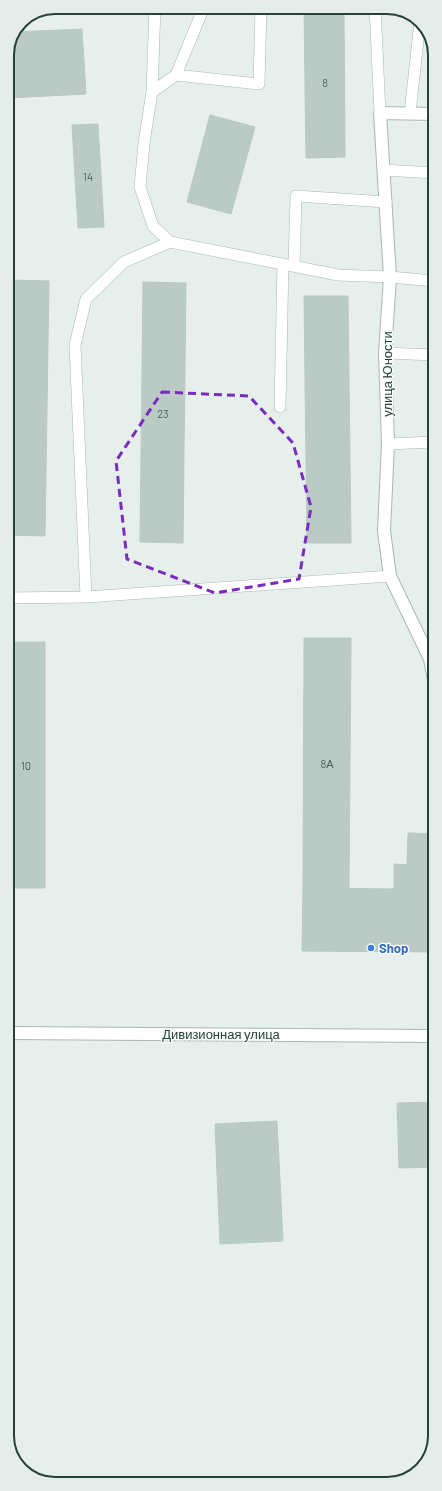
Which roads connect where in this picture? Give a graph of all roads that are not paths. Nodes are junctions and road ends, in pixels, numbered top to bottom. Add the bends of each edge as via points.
1 (155, 14) edge
2 (201, 14) edge
3 (261, 14) edge
4 (375, 14) edge
5 (419, 30) edge
6 (176, 75) junction
7 (152, 92) junction
8 (380, 113) junction
9 (410, 113) junction
10 (428, 114) edge
11 (384, 170) junction
12 (428, 173) edge
13 (386, 202) junction
14 (170, 242) junction
15 (289, 265) junction
16 (390, 277) junction
17 (428, 280) edge
18 (385, 352) junction
19 (428, 354) edge
20 (280, 407) dead end
21 (428, 442) edge
22 (388, 444) junction
23 (390, 576) junction
24 (86, 596) junction
25 (14, 598) edge
26 (428, 655) edge
27 (14, 1033) edge
28 (428, 1036) edge

1 - 7 lane
2 - 6 lane
3 - 6 lane via 259,84
4 - 8 lane
5 - 9 lane
6 - 7 lane
7 - 14 lane via 140,187 153,226
8 - 9 street
8 - 11 street, улица Юности
9 - 10 street
11 - 12 lane
11 - 13 street, улица Юности
13 - 15 lane via 296,196
13 - 16 street, улица Юности
14 - 15 lane
14 - 24 lane via 124,262 86,299 75,345
15 - 16 lane via 338,275
15 - 20 lane
16 - 17 lane
16 - 18 street, улица Юности
18 - 19 lane
18 - 22 street, улица Юности
21 - 22 lane
22 - 23 street, улица Юности via 384,532
23 - 24 lane
23 - 26 street, улица Юности
24 - 25 lane
27 - 28 street, Дивизионная улица

